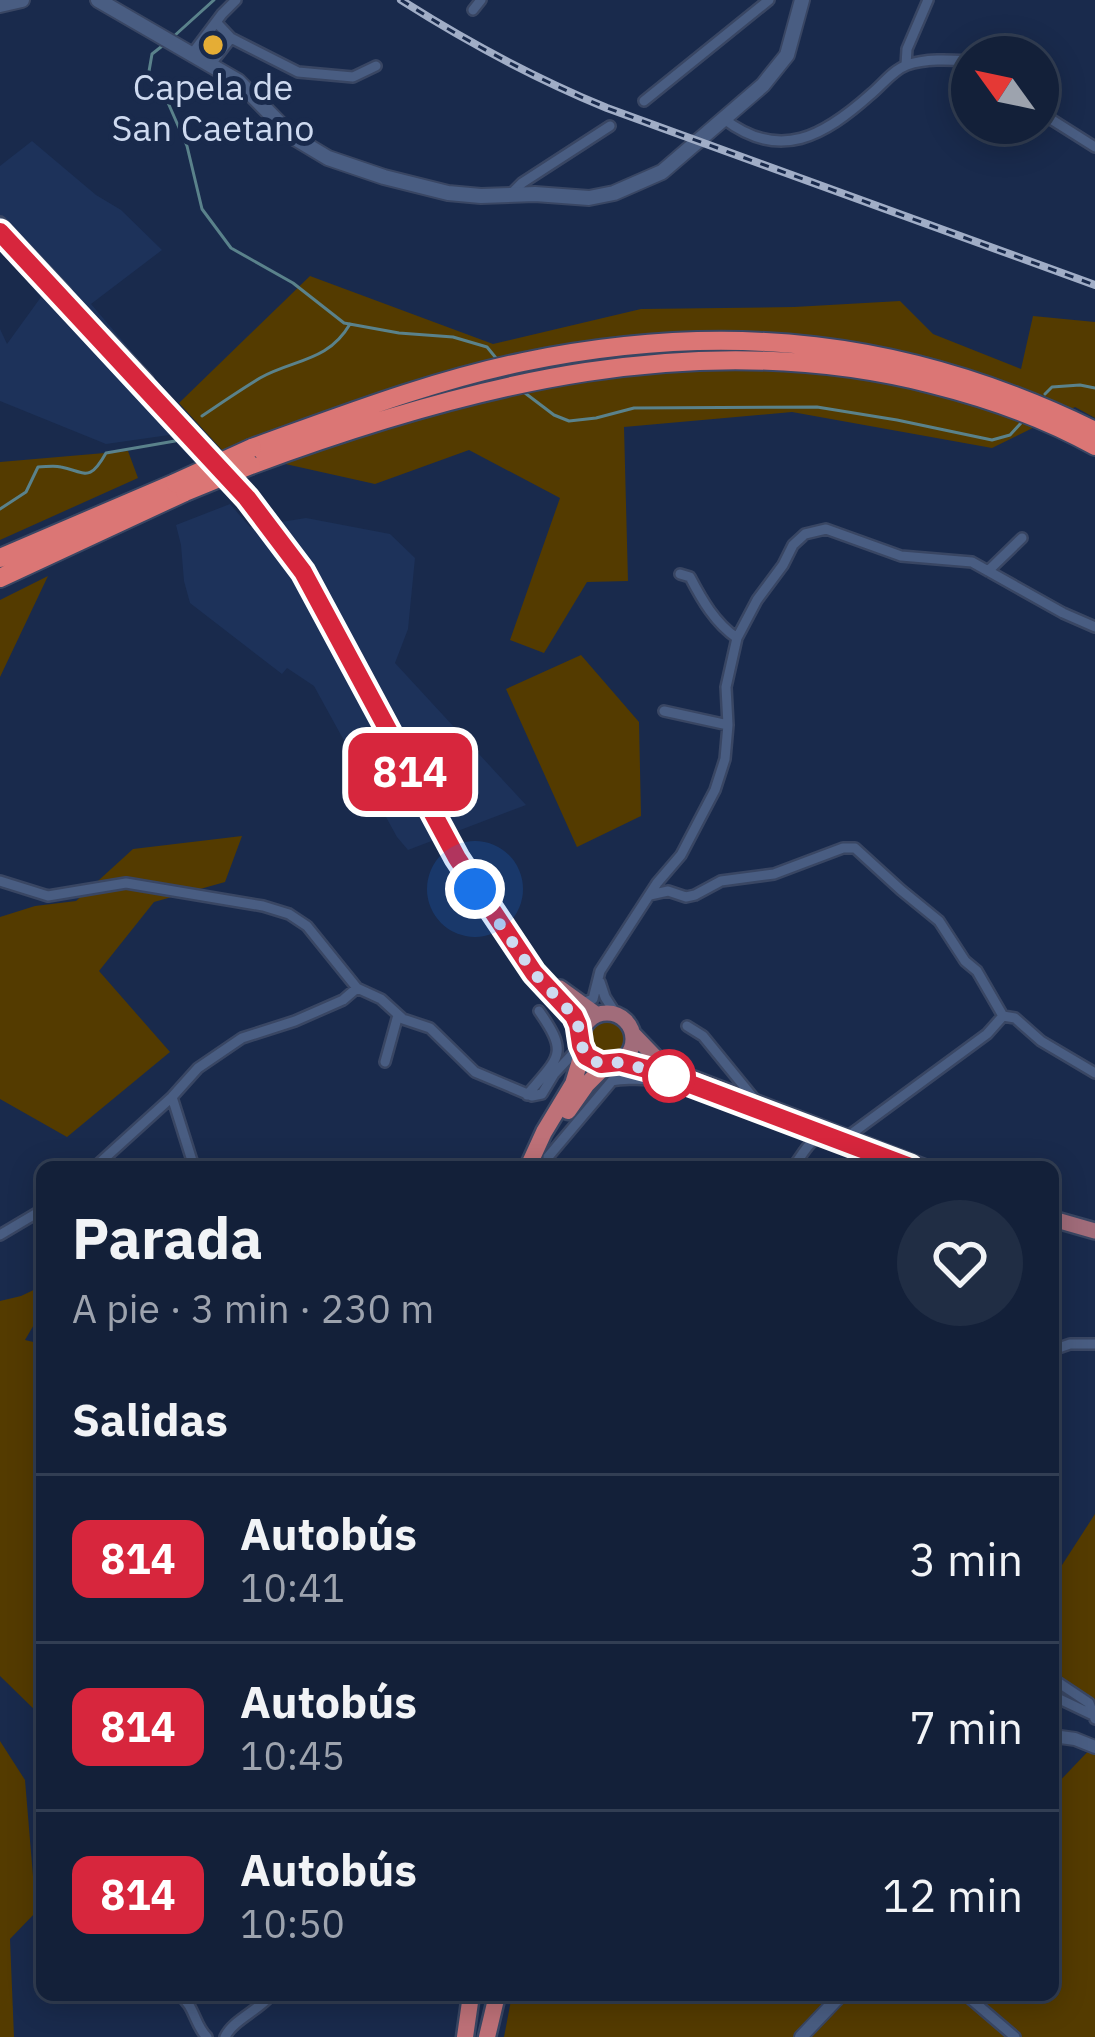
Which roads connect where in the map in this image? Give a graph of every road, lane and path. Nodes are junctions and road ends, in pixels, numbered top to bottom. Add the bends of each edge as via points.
1 (22, 0) edge
2 (98, 0) edge
3 (236, 0) edge
4 (769, 0) edge
5 (802, 0) edge
6 (928, 0) edge
7 (3, 3) edge
8 (216, 22) junction
9 (231, 38) junction
10 (192, 55) junction
11 (951, 61) edge
12 (211, 65) junction
13 (906, 65) junction
14 (376, 66) dead end
15 (644, 101) dead end
16 (724, 119) junction
17 (1059, 124) edge
18 (610, 126) dead end
19 (1095, 147) edge
20 (512, 193) junction
21 (0, 222) edge
22 (0, 234) edge
23 (1095, 431) edge
24 (1095, 446) edge
25 (201, 448) junction
26 (252, 457) junction
27 (180, 488) junction
28 (1022, 538) dead end
29 (0, 558) edge
30 (988, 571) junction
31 (680, 574) dead end
32 (0, 578) edge
33 (1095, 628) edge
34 (736, 638) junction
35 (664, 711) dead end
36 (728, 725) junction
37 (0, 881) edge
38 (649, 896) junction
39 (515, 946) junction
40 (600, 971) junction
41 (357, 988) junction
42 (596, 989) junction
43 (580, 1004) junction
44 (538, 1011) dead end
45 (604, 1014) junction
46 (398, 1016) junction
47 (1003, 1016) junction
48 (687, 1026) dead end
49 (633, 1034) junction
50 (581, 1045) junction
51 (385, 1062) dead end
52 (613, 1063) junction
53 (569, 1071) junction
54 (1095, 1073) edge
55 (667, 1076) junction
56 (736, 1087) junction
57 (527, 1094) junction
58 (172, 1097) junction
59 (817, 1135) junction
60 (853, 1136) junction
61 (102, 1161) edge
62 (192, 1161) edge
63 (537, 1161) edge
64 (538, 1161) edge
65 (539, 1161) edge
66 (798, 1161) edge
67 (893, 1161) edge
68 (909, 1161) edge
69 (36, 1213) edge
70 (1059, 1218) edge
71 (1091, 1229) edge
72 (0, 1234) edge
73 (1095, 1344) edge
74 (1059, 1348) edge
75 (1059, 1681) edge
76 (1059, 1699) edge
77 (1095, 1717) edge
78 (1059, 1737) edge
79 (1095, 1746) edge
80 (186, 2001) edge
81 (266, 2001) edge
82 (470, 2001) edge
83 (496, 2001) edge
84 (835, 2001) edge
85 (973, 2001) edge
86 (207, 2037) edge
87 (225, 2037) edge
88 (465, 2037) edge
89 (487, 2037) edge
90 (801, 2037) edge
91 (1015, 2037) edge

1 - 7 main road
2 - 10 main road
3 - 8 street
4 - 15 street
5 - 16 main road via 787,55
6 - 13 street
8 - 9 street
8 - 10 street
9 - 12 street
9 - 14 street via 309,75 353,76
10 - 12 main road
11 - 13 street
12 - 20 main road via 328,158 448,193
13 - 16 street via 807,139 753,137
16 - 20 main road via 662,172 614,193
17 - 19 street
18 - 20 street
21 - 25 street
22 - 25 main road
23 - 26 highway via 931,368 767,340 684,340 521,362 340,416
24 - 26 highway via 1004,405 896,375 735,358 614,368 470,395
25 - 39 main road via 303,572 457,858
26 - 27 highway, bridge
27 - 29 highway
27 - 32 highway
28 - 30 street
30 - 33 street
30 - 34 street via 815,530 793,545
31 - 34 street
34 - 36 street
35 - 36 street
36 - 38 street via 715,790
37 - 41 street via 48,896 126,883 263,906 307,926
38 - 40 street
38 - 47 street via 695,895 721,881 855,848 939,921
39 - 43 main road
39 - 50 main road via 574,1016
40 - 42 street
40 - 45 street
41 - 46 street
41 - 58 street via 242,1038
42 - 43 street
42 - 45 street
43 - 45 main road
44 - 57 street via 559,1049
45 - 49 main road via 627,1022
45 - 50 main road via 585,1024
46 - 51 street
46 - 57 street via 430,1028 475,1072
47 - 54 street
47 - 60 street
48 - 56 street via 703,1036
49 - 52 main road via 629,1053
49 - 56 main road via 660,1062
50 - 52 main road via 590,1060
50 - 53 highway
52 - 55 main road
52 - 64 highway via 587,1084
53 - 57 street via 542,1094
53 - 63 highway
55 - 59 main road
55 - 65 street via 613,1081
56 - 60 main road via 758,1105
58 - 61 street
58 - 62 street
59 - 66 street
59 - 67 main road
60 - 68 main road
69 - 72 street
70 - 71 main road
73 - 74 street
75 - 77 street
76 - 77 street
78 - 79 street
80 - 86 street
81 - 87 street
82 - 88 highway
83 - 89 highway
84 - 90 street
85 - 91 street

